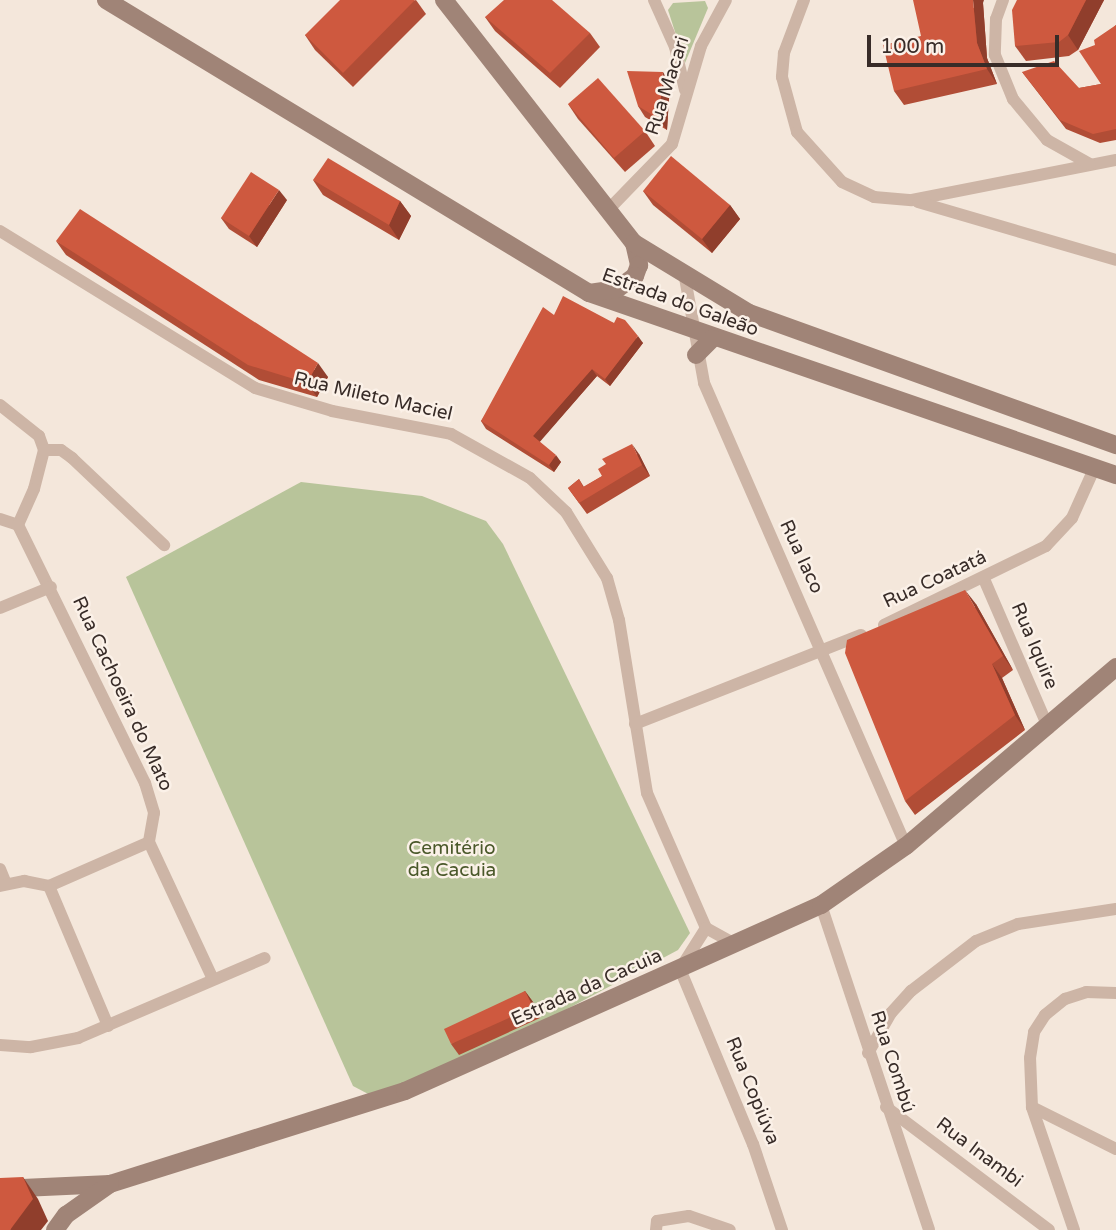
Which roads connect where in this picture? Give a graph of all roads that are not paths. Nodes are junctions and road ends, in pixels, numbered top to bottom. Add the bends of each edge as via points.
1 (106, 0) edge
2 (131, 0) edge
3 (444, 0) edge
4 (654, 0) edge
5 (726, 0) edge
6 (804, 0) edge
7 (1003, 0) edge
8 (157, 30) junction
9 (685, 91) junction
10 (1116, 160) edge
11 (1090, 164) junction
12 (912, 200) junction
13 (610, 208) junction
14 (0, 231) edge
15 (634, 243) junction
16 (1116, 260) edge
17 (685, 278) junction
18 (589, 293) junction
19 (693, 333) junction
20 (712, 339) junction
21 (696, 355) junction
22 (0, 405) edge
23 (1116, 445) edge
24 (44, 450) junction
25 (1094, 469) junction
26 (1116, 475) edge
27 (0, 519) edge
28 (18, 524) junction
29 (164, 545) dead end
30 (984, 579) junction
31 (51, 587) junction
32 (0, 608) edge
33 (825, 651) junction
34 (1116, 667) edge
35 (635, 724) junction
36 (1049, 729) junction
37 (149, 842) junction
38 (906, 846) junction
39 (0, 869) edge
40 (3, 885) edge
41 (49, 886) junction
42 (821, 905) junction
43 (1116, 909) edge
44 (706, 928) junction
45 (733, 943) junction
46 (265, 958) dead end
47 (680, 969) junction
48 (212, 977) junction
49 (1116, 993) edge
50 (108, 1027) junction
51 (0, 1045) edge
52 (867, 1053) junction
53 (886, 1107) junction
54 (1032, 1107) junction
55 (1116, 1149) edge
56 (110, 1184) junction
57 (56, 1188) junction
58 (0, 1189) edge
59 (66, 1215) junction
60 (55, 1230) edge
61 (656, 1230) edge
62 (730, 1230) edge
63 (782, 1230) edge
64 (929, 1230) edge
65 (1049, 1230) edge
66 (1074, 1230) edge

1 - 8 main road, Estrada do Galeão
2 - 8 main road
3 - 13 main road
4 - 9 street via 669,27
5 - 9 street, Rua Macari via 713,17
6 - 12 street via 784,53 782,77 797,132 842,182 874,197
7 - 11 street via 996,19 995,55 1013,99 1047,140
8 - 18 main road, Estrada do Galeão
9 - 13 street, Rua Macari via 672,144
10 - 11 street
11 - 12 street
12 - 16 street
13 - 15 main road
14 - 35 street, Rua Mileto Maciel via 255,387 332,411 451,434 530,478 566,512 607,578 619,620
15 - 17 main road, Estrada do Galeão
15 - 18 main road via 639,265 635,276 617,289
17 - 19 street, Rua Iaco
17 - 23 main road, Estrada do Galeão via 749,313
18 - 19 main road, Estrada do Galeão
19 - 20 main road, Estrada do Galeão
19 - 21 street, Rua Iaco
20 - 21 main road
20 - 25 main road, Estrada do Galeão
21 - 33 street, Rua Iaco via 775,549
22 - 24 street via 39,436
24 - 28 street
24 - 29 street via 61,450 78,463
25 - 26 main road, Estrada do Galeão
25 - 30 street, Rua Coatatá via 1059,536
27 - 28 street
28 - 31 street, Rua Cachoeira do Mato
30 - 33 street, Rua Coatatá
30 - 36 street, Rua Iquire
31 - 32 street
31 - 37 street, Rua Cachoeira do Mato via 145,783 154,813
33 - 35 street, Rua Coatatá
33 - 38 street, Rua Iaco
34 - 36 main road, Estrada da Cacuia
35 - 44 street, Rua Mileto Maciel via 647,793
36 - 38 main road, Estrada da Cacuia
37 - 41 street
37 - 48 street
38 - 42 main road, Estrada da Cacuia
39 - 40 street
40 - 41 street
41 - 50 street
42 - 45 main road, Estrada da Cacuia
42 - 52 street, Rua Combú
43 - 52 street via 1018,923 976,942 911,991 891,1013
44 - 45 street
44 - 47 street
45 - 47 main road, Estrada da Cacuia
46 - 48 street
47 - 56 main road, Estrada da Cacuia via 405,1091
47 - 63 street, Rua Copiúva via 753,1144
48 - 50 street
49 - 54 street via 1086,992 1065,999 1045,1015 1034,1032 1030,1058
50 - 51 street via 55,1044
52 - 53 street, Rua Combú
53 - 64 street, Rua Combú
53 - 65 street, Rua Inambi
54 - 55 street
54 - 66 street
56 - 57 main road, Estrada da Cacuia
56 - 59 main road
57 - 58 main road, Estrada da Cacuia
57 - 59 main road via 64,1196
59 - 60 main road
61 - 62 street via 657,1221 689,1216

